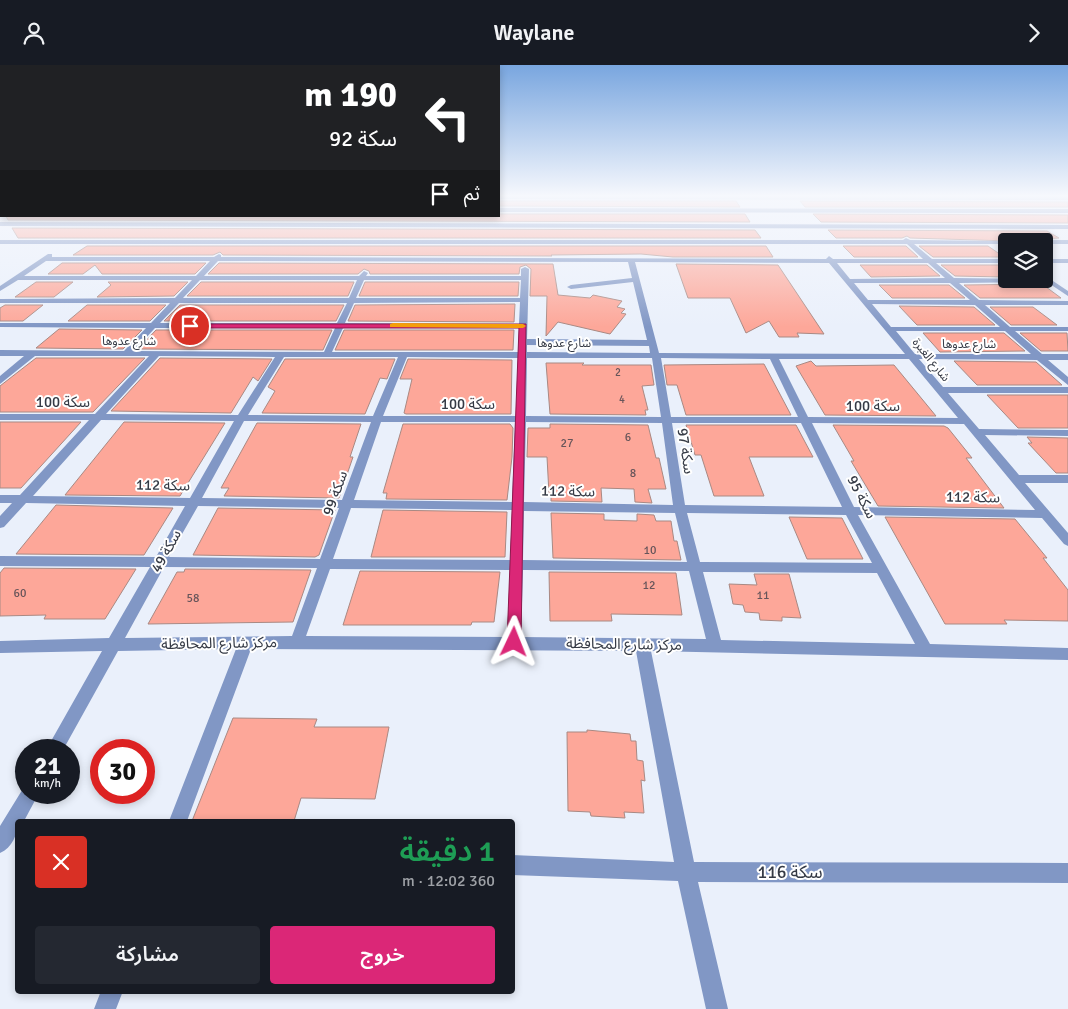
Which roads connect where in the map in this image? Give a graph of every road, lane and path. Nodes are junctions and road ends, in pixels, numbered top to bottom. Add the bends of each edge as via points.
1 (73, 239) edge
2 (235, 239) edge
3 (380, 239) edge
4 (676, 239) edge
5 (812, 239) edge
6 (905, 239) edge
7 (990, 239) edge
8 (0, 242) edge
9 (69, 242) junction
10 (232, 242) junction
11 (379, 242) junction
12 (526, 242) junction
13 (677, 242) junction
14 (815, 242) junction
15 (908, 242) junction
16 (994, 242) junction
17 (998, 242) edge
18 (1053, 242) edge
19 (1068, 242) edge
20 (998, 245) edge
21 (44, 259) junction
22 (216, 259) junction
23 (370, 259) junction
24 (525, 260) junction
25 (631, 260) junction
26 (684, 260) junction
27 (831, 261) junction
28 (930, 261) junction
29 (998, 261) edge
30 (1053, 261) edge
31 (1068, 261) edge
32 (16, 278) junction
33 (198, 278) junction
34 (362, 278) junction
35 (525, 278) junction
36 (636, 280) junction
37 (998, 280) edge
38 (849, 281) junction
39 (952, 281) junction
40 (1053, 284) edge
41 (572, 287) dead end
42 (0, 289) edge
43 (1068, 295) edge
44 (0, 301) edge
45 (176, 301) junction
46 (352, 301) junction
47 (524, 301) junction
48 (866, 302) junction
49 (978, 303) junction
50 (1068, 303) edge
51 (0, 325) edge
52 (153, 326) junction
53 (340, 326) junction
54 (523, 326) junction
55 (890, 329) junction
56 (1008, 329) junction
57 (1068, 329) edge
58 (523, 342) junction
59 (652, 343) junction
60 (0, 353) edge
61 (32, 353) junction
62 (126, 354) junction
63 (156, 354) junction
64 (281, 354) junction
65 (327, 354) junction
66 (403, 355) junction
67 (522, 355) junction
68 (654, 356) junction
69 (774, 356) junction
70 (912, 357) junction
71 (1040, 357) junction
72 (1068, 357) edge
73 (0, 381) edge
74 (1068, 382) edge
75 (939, 390) junction
76 (1068, 390) edge
77 (0, 417) edge
78 (96, 417) junction
79 (241, 418) junction
80 (378, 418) junction
81 (519, 419) junction
82 (666, 419) junction
83 (806, 420) junction
84 (965, 421) junction
85 (975, 432) junction
86 (1068, 433) edge
87 (1015, 479) junction
88 (1068, 479) edge
89 (0, 499) edge
90 (22, 499) junction
91 (193, 502) junction
92 (347, 504) junction
93 (518, 506) junction
94 (680, 509) junction
95 (850, 511) junction
96 (1045, 514) junction
97 (0, 524) edge
98 (1068, 541) edge
99 (0, 561) edge
100 (159, 562) junction
101 (325, 564) junction
102 (516, 565) junction
103 (695, 567) junction
104 (881, 568) junction
105 (246, 642) junction
106 (297, 642) junction
107 (514, 642) junction
108 (115, 644) junction
109 (642, 645) junction
110 (716, 646) junction
111 (0, 647) edge
112 (926, 650) junction
113 (1068, 655) edge
114 (60, 739) edge
115 (24, 804) edge
116 (179, 819) edge
117 (0, 844) edge
118 (515, 865) edge
119 (686, 872) junction
120 (1068, 873) edge
121 (111, 994) edge
122 (105, 1009) edge
123 (717, 1009) edge

1 - 9 street
2 - 10 street
3 - 11 street
4 - 13 street
5 - 14 street, شارع الغبرة
6 - 15 street
7 - 16 street
8 - 9 street
9 - 10 street
9 - 21 street
10 - 11 street
10 - 22 street
11 - 12 street
11 - 23 street
12 - 13 street
12 - 24 street
13 - 14 street
13 - 26 street
14 - 15 street
14 - 27 street, شارع الغبرة
15 - 16 street
15 - 28 street
16 - 17 street
16 - 20 street
18 - 19 street
21 - 22 street
21 - 32 street
22 - 23 street
22 - 33 street
23 - 24 street
23 - 34 street
24 - 25 street
24 - 35 street
25 - 26 street
25 - 36 street, سكة 97
26 - 27 street
27 - 28 street
27 - 38 street, شارع الغبرة
28 - 29 street
28 - 39 street
30 - 31 street
32 - 33 street
32 - 42 street
33 - 34 street
33 - 45 street
34 - 35 street
34 - 46 street
35 - 47 street
36 - 41 street
36 - 59 street, سكة 97
37 - 39 street
38 - 39 street
38 - 48 street, شارع الغبرة
39 - 49 street
40 - 43 street
44 - 45 street
45 - 46 street
45 - 52 street
46 - 47 street
46 - 53 street
47 - 54 street
48 - 49 street
48 - 55 street, شارع الغبرة
49 - 50 street
49 - 56 street
51 - 52 street
52 - 53 street
52 - 62 street
53 - 54 street
53 - 65 street
54 - 58 street
55 - 56 street
55 - 70 street, شارع الغبرة
56 - 57 street
56 - 71 street
58 - 59 street
58 - 67 street
59 - 68 street, سكة 97
60 - 61 street, شارع عدوها
61 - 62 street, شارع عدوها
61 - 73 street
62 - 63 street, شارع عدوها
63 - 64 street, شارع عدوها
63 - 78 street
64 - 65 street, شارع عدوها
64 - 79 street, سكة 49
65 - 66 street, شارع عدوها
66 - 67 street, شارع عدوها
66 - 80 street, سكة 99
67 - 68 street, شارع عدوها
67 - 81 street
68 - 69 street, شارع عدوها
68 - 82 street, سكة 97
69 - 70 street, شارع عدوها
69 - 83 street, سكة 95
70 - 71 street, شارع عدوها
70 - 75 street, شارع الغبرة
71 - 72 street, شارع عدوها
71 - 74 street
75 - 76 street
75 - 84 street, شارع الغبرة
77 - 78 street, سكة 100
78 - 79 street, سكة 100
78 - 90 street
79 - 80 street, سكة 100
79 - 91 street, سكة 49
80 - 81 street, سكة 100
80 - 92 street, سكة 99
81 - 82 street, سكة 100
81 - 93 street
82 - 83 street, سكة 100
82 - 94 street, سكة 97
83 - 84 street, سكة 100
83 - 95 street, سكة 95
84 - 85 street, شارع الغبرة
85 - 86 street
85 - 87 street, شارع الغبرة
87 - 88 street
87 - 96 street, شارع الغبرة
89 - 90 street, سكة 112
90 - 91 street, سكة 112
90 - 97 street
91 - 92 street, سكة 112
91 - 100 street, سكة 49
92 - 93 street, سكة 112
92 - 101 street, سكة 99
93 - 94 street, سكة 112
93 - 102 street
94 - 95 street, سكة 112
94 - 103 street, سكة 97
95 - 96 street, سكة 112
95 - 104 street, سكة 95
96 - 98 street, شارع الغبرة
99 - 100 street
100 - 101 street
100 - 108 street, سكة 49
101 - 102 street
101 - 106 street, سكة 99
102 - 103 street
102 - 107 street
103 - 104 street
103 - 110 street, سكة 97
104 - 112 street, سكة 95
105 - 106 street, مركز شارع المحافظة
105 - 108 street, مركز شارع المحافظة
105 - 116 street
106 - 107 street, مركز شارع المحافظة
107 - 109 street, مركز شارع المحافظة
108 - 111 street, مركز شارع المحافظة
108 - 114 street, سكة 49
109 - 110 street, مركز شارع المحافظة
109 - 119 street
110 - 112 street, مركز شارع المحافظة
112 - 113 street, مركز شارع المحافظة
115 - 117 street
118 - 119 street, سكة 116
119 - 120 street, سكة 116
119 - 123 street
121 - 122 street

